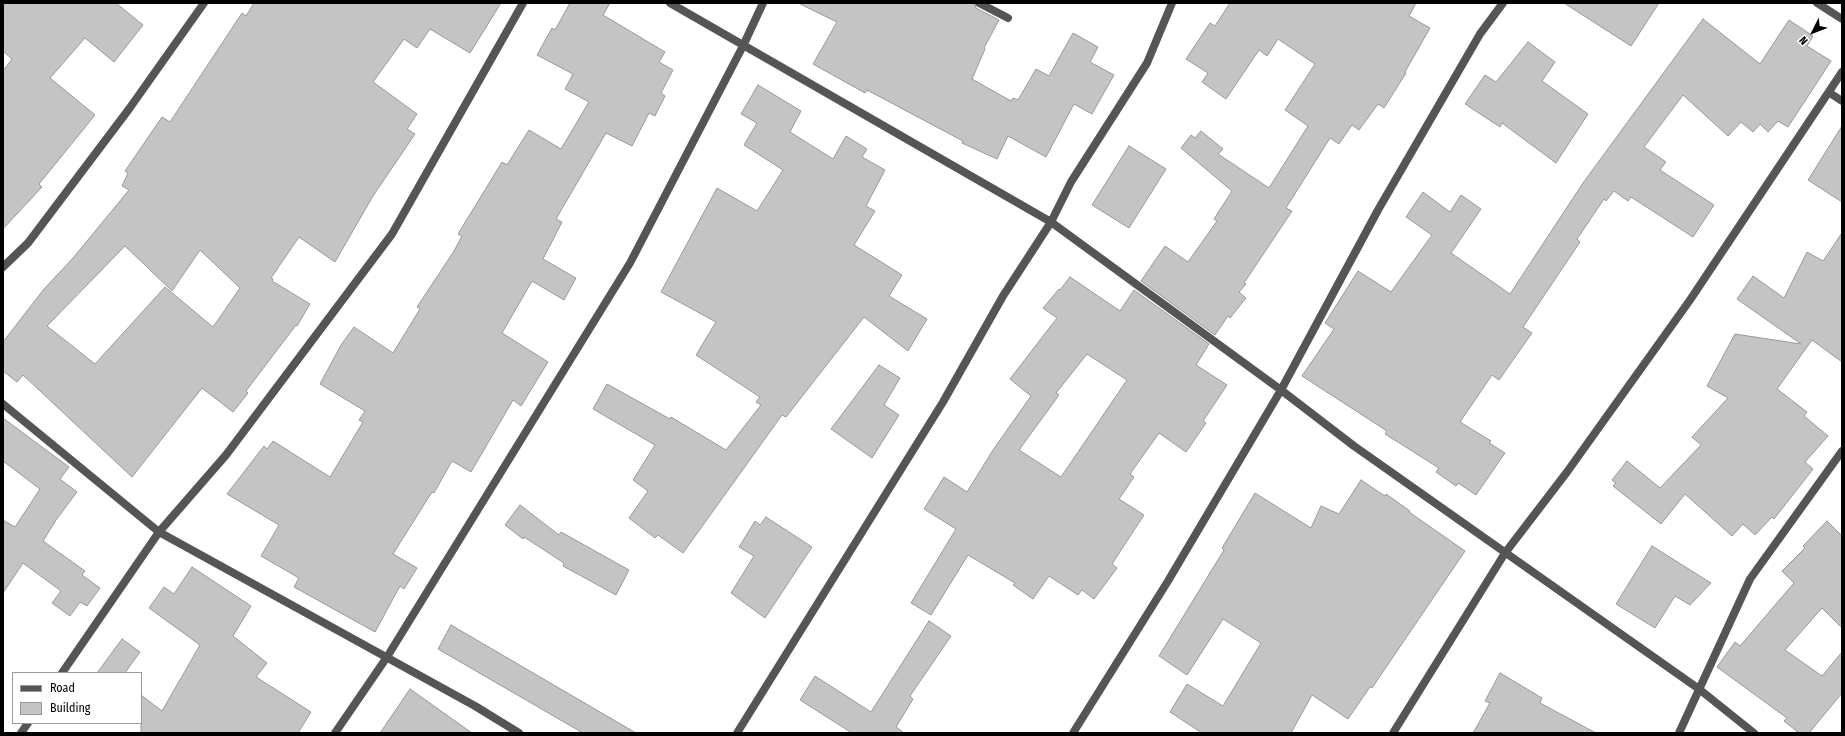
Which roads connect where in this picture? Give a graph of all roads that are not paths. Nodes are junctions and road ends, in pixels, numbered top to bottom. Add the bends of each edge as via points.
1 (204, 3) edge
2 (523, 3) edge
3 (670, 3) edge
4 (763, 3) edge
5 (979, 3) edge
6 (1172, 3) edge
7 (1503, 3) edge
8 (1817, 3) edge
9 (1008, 18) dead end
10 (1842, 18) edge
11 (742, 46) junction
12 (1842, 72) edge
13 (1830, 92) junction
14 (1842, 101) edge
15 (1051, 222) junction
16 (3, 267) edge
17 (1281, 390) junction
18 (3, 404) edge
19 (1842, 451) edge
20 (159, 532) junction
21 (1505, 553) junction
22 (387, 657) junction
23 (63, 672) edge
24 (1699, 689) junction
25 (27, 724) edge
26 (21, 733) edge
27 (335, 733) edge
28 (518, 733) edge
29 (737, 733) edge
30 (1073, 733) edge
31 (1393, 733) edge
32 (1679, 733) edge
33 (1754, 733) edge

1 - 16 street via 129,109 28,243
2 - 20 street via 392,234 226,455
3 - 11 street
4 - 11 street
5 - 9 street
6 - 15 street via 1147,62 1071,182
7 - 17 street via 1480,34 1382,203
8 - 10 street
11 - 15 street
11 - 22 street via 630,263
12 - 13 street
13 - 14 street
13 - 21 street via 1685,306 1567,472
15 - 17 street
15 - 29 street via 1003,296 942,402
17 - 21 street via 1354,446
17 - 30 street via 1168,581
18 - 20 street
19 - 24 street via 1750,579
20 - 22 street
20 - 23 street
21 - 24 street
21 - 31 street
22 - 27 street
22 - 28 street
24 - 32 street
24 - 33 street
25 - 26 street

